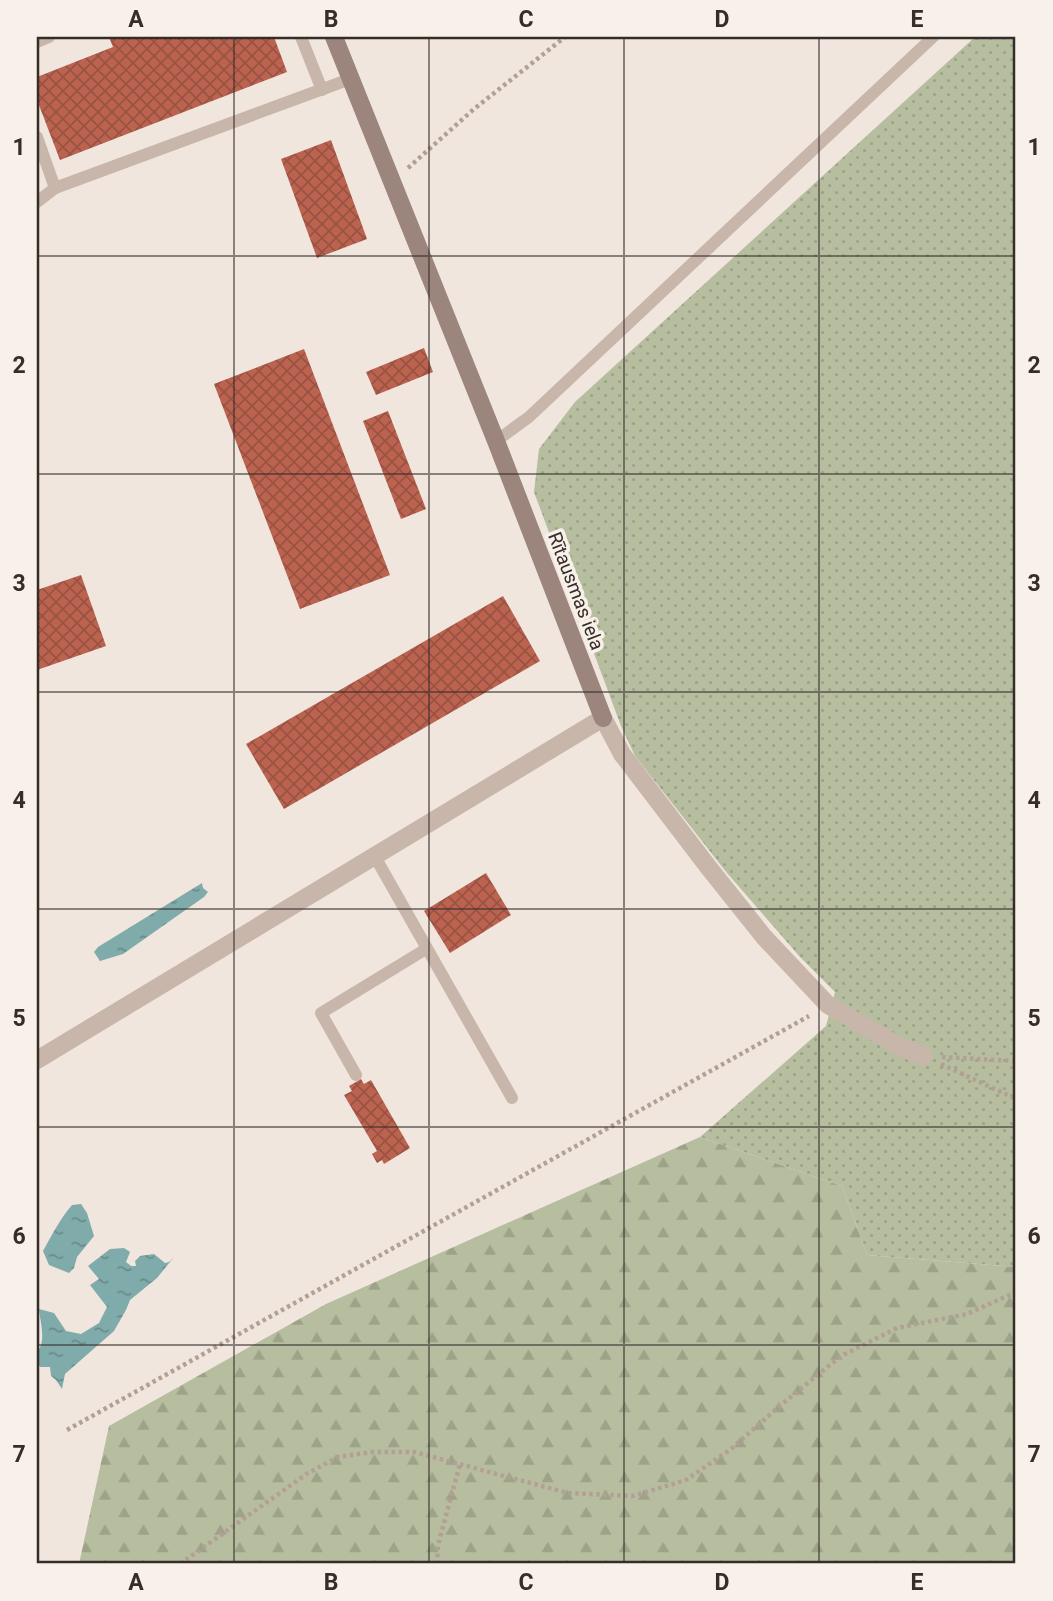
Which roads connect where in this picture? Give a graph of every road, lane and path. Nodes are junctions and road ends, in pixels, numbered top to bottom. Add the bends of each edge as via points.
1 (49, 37) edge
2 (301, 37) edge
3 (334, 37) edge
4 (565, 37) edge
5 (933, 37) edge
6 (37, 42) edge
7 (350, 79) junction
8 (322, 90) junction
9 (37, 137) edge
10 (392, 182) junction
11 (55, 188) junction
12 (37, 202) edge
13 (495, 441) junction
14 (603, 718) junction
15 (374, 855) junction
16 (426, 949) junction
17 (828, 1005) junction
18 (924, 1056) junction
19 (37, 1060) edge
20 (1016, 1061) edge
21 (355, 1075) dead end
22 (512, 1098) dead end
23 (1016, 1099) edge
24 (1016, 1292) edge
25 (66, 1430) dead end
26 (460, 1464) junction
27 (180, 1564) edge
28 (437, 1564) edge

1 - 6 lane
2 - 8 lane
3 - 7 street, Rītausmas iela
4 - 10 path
5 - 13 lane via 529,417
7 - 8 lane
7 - 10 street, Rītausmas iela
8 - 11 lane
9 - 11 lane
10 - 13 street, Rītausmas iela
11 - 12 lane
13 - 14 street, Rītausmas iela
14 - 15 street
14 - 17 street, Rītausmas iela via 622,754 709,868 764,937
15 - 16 lane
15 - 19 street
16 - 21 lane via 321,1013
16 - 22 lane
17 - 18 street, Rītausmas iela
17 - 25 path
18 - 20 path
18 - 23 path
24 - 26 path via 967,1314 897,1328 841,1356 732,1449 686,1480 633,1496 568,1493
26 - 27 path via 414,1452 338,1457 308,1473
26 - 28 path

